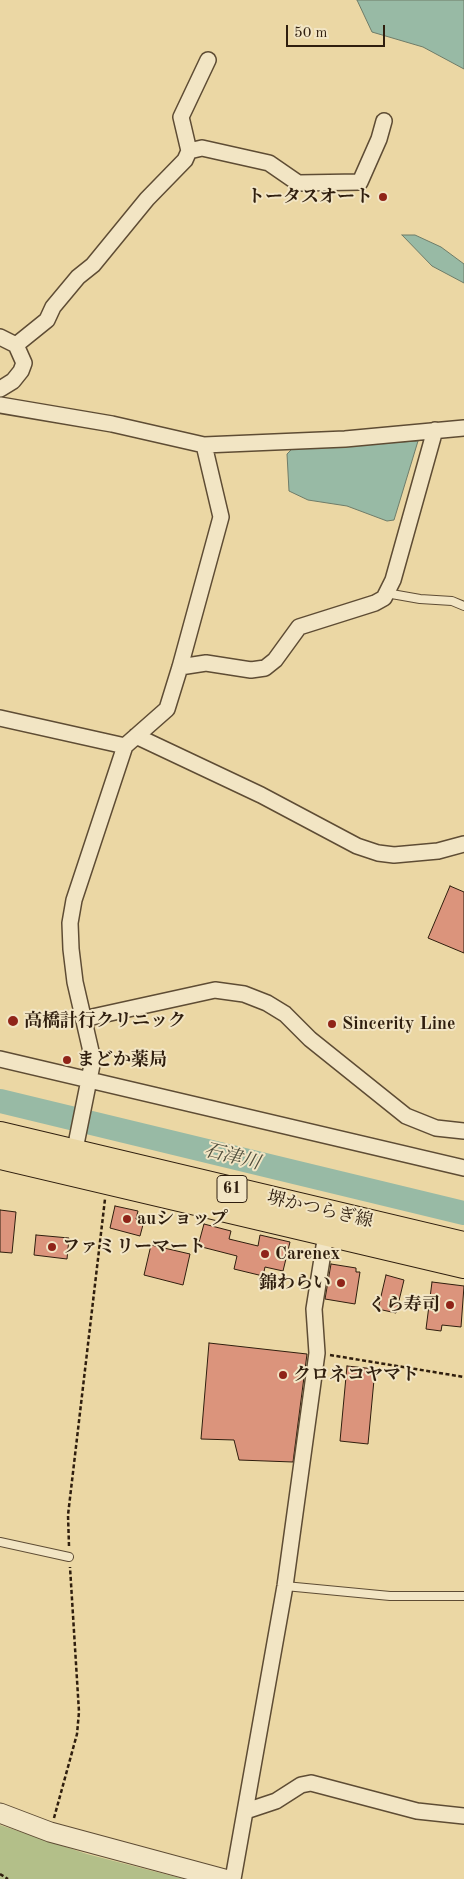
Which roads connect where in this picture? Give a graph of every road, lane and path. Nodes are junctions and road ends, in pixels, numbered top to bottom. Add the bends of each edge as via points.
1 (208, 60) dead end
2 (384, 121) dead end
3 (189, 151) junction
4 (0, 337) edge
5 (16, 345) junction
6 (0, 389) edge
7 (0, 405) edge
8 (464, 428) edge
9 (435, 430) junction
10 (204, 445) junction
11 (386, 593) junction
12 (464, 606) edge
13 (180, 667) junction
14 (0, 718) edge
15 (131, 741) junction
16 (464, 844) edge
17 (82, 1019) junction
18 (0, 1059) edge
19 (90, 1080) junction
20 (464, 1131) edge
21 (0, 1134) edge
22 (74, 1154) junction
23 (0, 1157) edge
24 (464, 1168) edge
25 (107, 1182) junction
26 (326, 1234) junction
27 (464, 1244) edge
28 (464, 1266) edge
29 (316, 1353) junction
30 (464, 1377) edge
31 (0, 1542) edge
32 (69, 1557) junction
33 (285, 1586) junction
34 (464, 1596) edge
35 (246, 1811) junction
36 (0, 1813) edge
37 (464, 1816) edge
38 (50, 1832) junction
39 (0, 1874) edge
40 (8, 1879) edge
41 (224, 1879) edge
42 (233, 1879) edge

1 - 3 street via 181,117
2 - 3 street via 360,182 298,183 269,162 202,148
3 - 5 street via 185,160 147,199 93,265 78,277 53,307 47,320
4 - 5 street
5 - 6 street via 24,363 21,371
7 - 10 street via 112,424
8 - 9 street
9 - 10 street via 345,439
9 - 11 street via 393,580
10 - 13 street via 220,517
11 - 12 lane via 452,601
11 - 13 street via 375,603 298,627 275,660 265,668 251,670 206,663
13 - 15 street via 167,709
14 - 15 street
15 - 16 street via 261,795 357,846 378,853 394,855 438,851
15 - 17 street via 72,907 71,949
17 - 19 street via 94,1060
17 - 20 street via 215,990 244,994 267,1002 285,1014 406,1116 436,1128
18 - 19 street
19 - 22 street
19 - 24 street
21 - 22 main road, 堺かつらぎ線 / 61
22 - 23 main road, 堺かつらぎ線 / 61
22 - 25 main road, 堺かつらぎ線 / 61
22 - 27 main road, 堺かつらぎ線 / 61
25 - 26 main road, 堺かつらぎ線 / 61
25 - 32 path via 70,1498
26 - 28 main road, 堺かつらぎ線 / 61
26 - 29 street via 314,1309
29 - 30 path
29 - 33 street
31 - 32 lane
32 - 38 path via 79,1712
33 - 34 lane via 390,1596
33 - 35 street
35 - 37 street via 276,1801 300,1785 312,1783 417,1811
35 - 42 street
36 - 38 street
38 - 41 street
39 - 40 path

